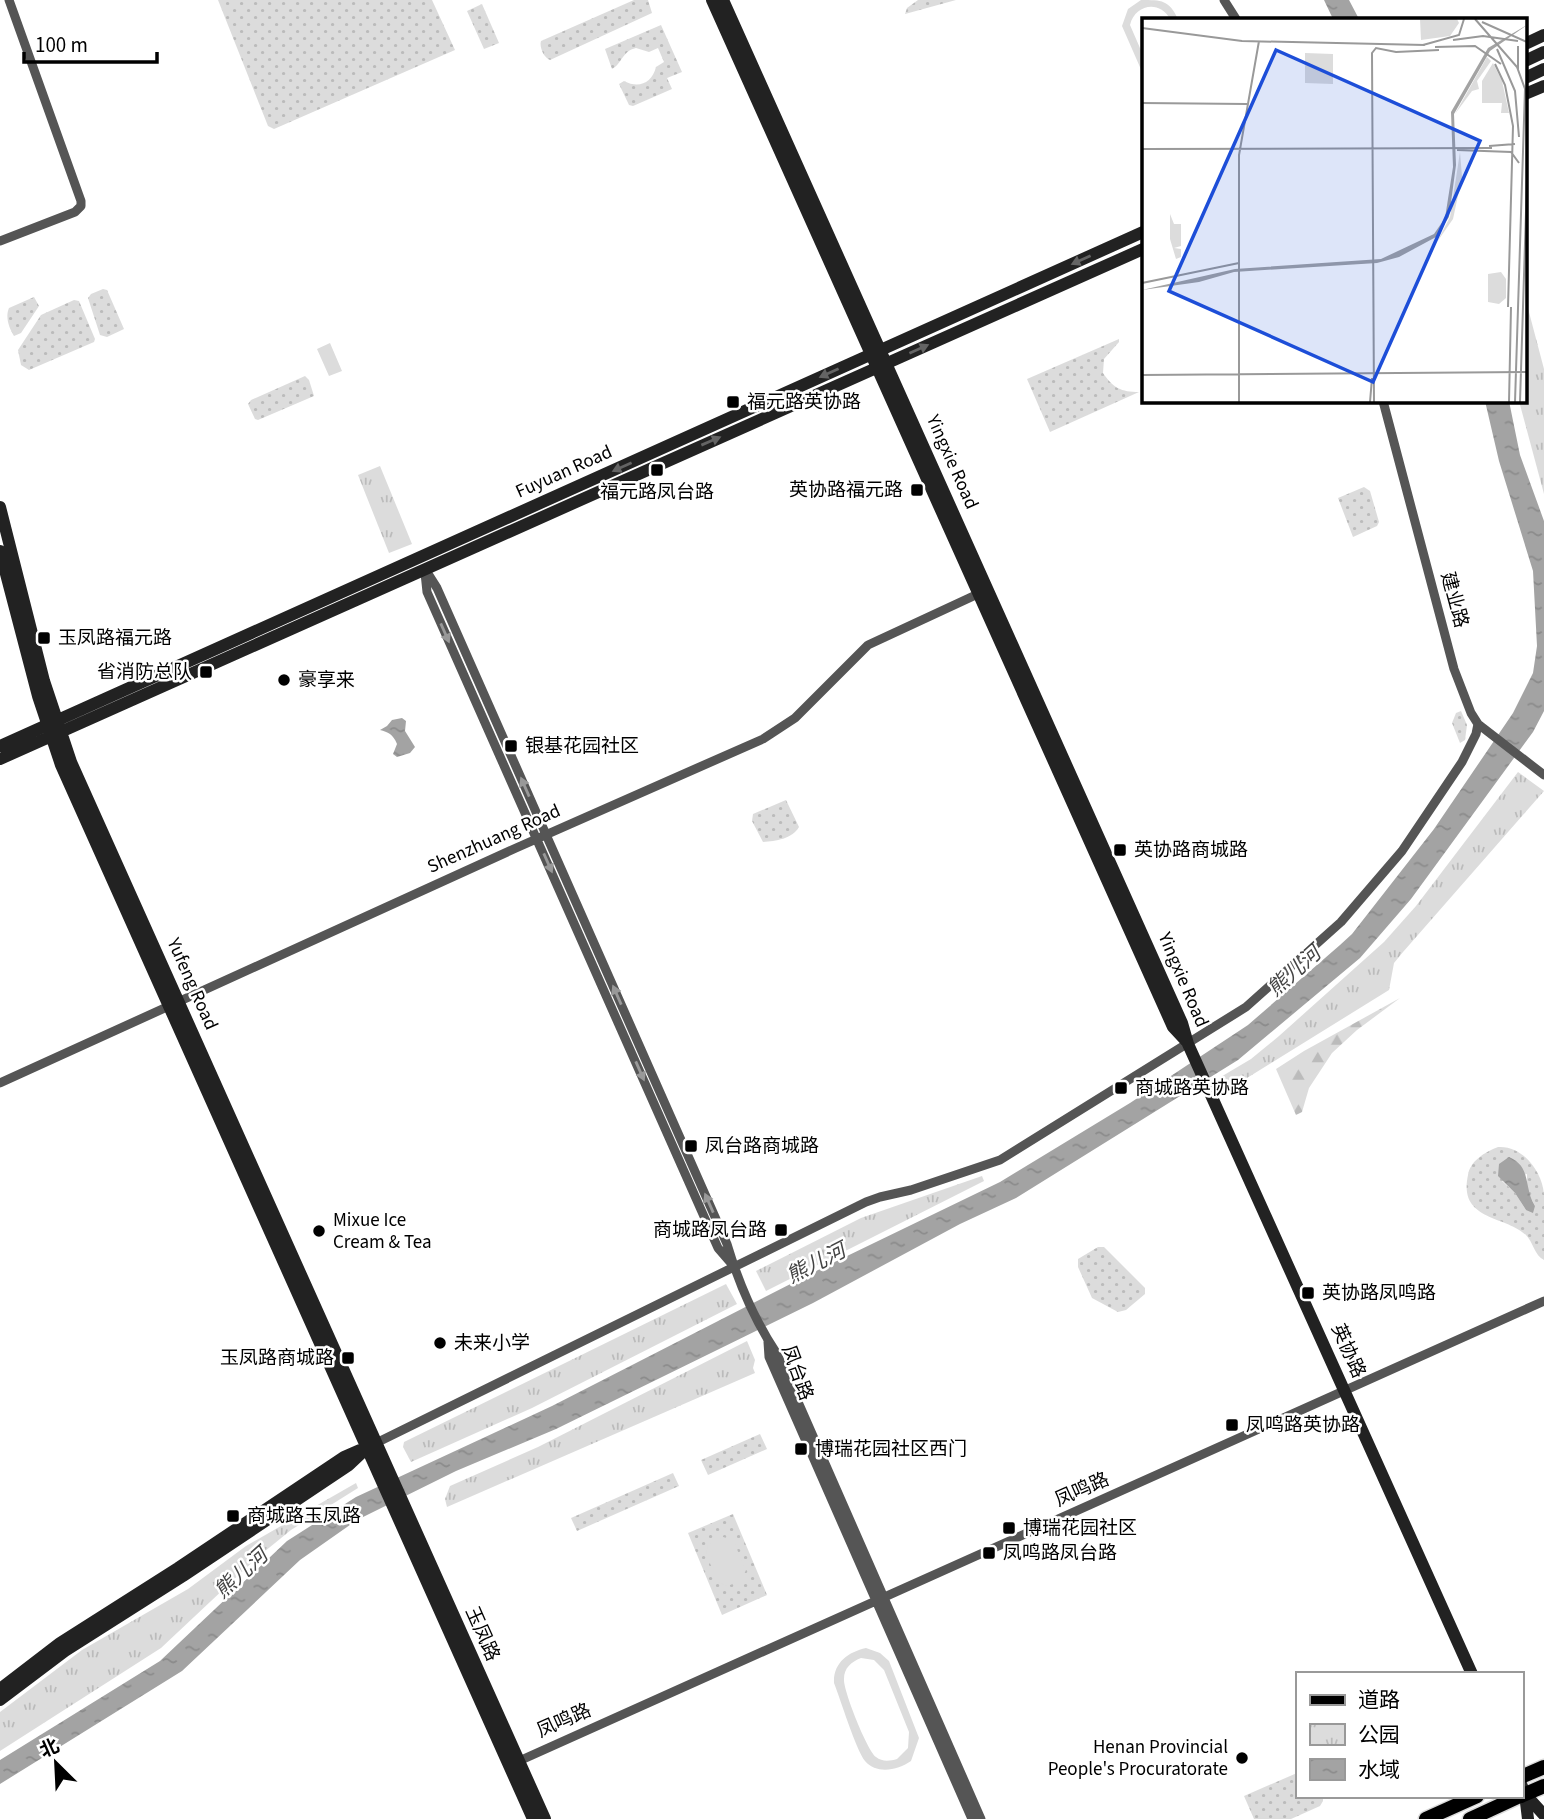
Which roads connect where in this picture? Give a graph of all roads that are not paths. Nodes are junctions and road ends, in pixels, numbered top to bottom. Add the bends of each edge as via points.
1 (9, 0) edge
2 (712, 0) edge
3 (723, 0) edge
4 (1224, 0) edge
5 (1235, 18) edge
6 (1544, 35) edge
7 (1526, 44) edge
8 (1544, 52) edge
9 (1526, 61) edge
10 (1544, 69) edge
11 (1526, 78) edge
12 (1544, 86) edge
13 (1526, 94) edge
14 (1142, 232) edge
15 (0, 241) edge
16 (1142, 249) edge
17 (876, 351) junction
18 (882, 366) junction
19 (1383, 402) edge
20 (0, 507) edge
21 (0, 551) edge
22 (425, 569) junction
23 (980, 593) junction
24 (1478, 723) junction
25 (53, 729) junction
26 (0, 746) edge
27 (0, 758) edge
28 (1544, 775) edge
29 (541, 837) junction
30 (174, 1004) junction
31 (1190, 1047) junction
32 (0, 1083) edge
33 (734, 1267) junction
34 (1544, 1301) edge
35 (1345, 1391) junction
36 (372, 1445) junction
37 (381, 1467) joint
38 (402, 1514) junction
39 (879, 1599) junction
40 (1471, 1672) edge
41 (0, 1689) edge
42 (0, 1700) edge
43 (519, 1761) junction
44 (1544, 1767) edge
45 (1523, 1776) edge
46 (1544, 1786) edge
47 (1523, 1792) edge
48 (1523, 1793) edge
49 (1523, 1796) edge
50 (1473, 1798) edge
51 (1510, 1798) edge
52 (1544, 1815) edge
53 (533, 1819) edge
54 (545, 1819) edge
55 (972, 1819) edge
56 (982, 1819) edge
57 (1426, 1819) edge
58 (1470, 1819) edge
59 (1528, 1819) edge

1 - 15 street via 81,201 75,212
2 - 17 street, Yingxie Road
3 - 17 street, Yingxie Road
4 - 5 street
6 - 7 street
8 - 9 street
10 - 11 street
12 - 13 street
14 -> 17 street, Fuyuan Road
18 -> 16 street, Fuyuan Road
17 - 18 street, Yingxie Road
17 -> 25 street, Fuyuan Road
22 -> 18 street, Fuyuan Road
18 - 23 street, Yingxie Road
18 - 31 street, Yingxie Road via 1076,783
19 - 24 street, 建业路 via 1454,669
20 - 25 street, Yufeng Road
21 - 25 street, Yufeng Road
22 - 25 street, Fuyuan Road
22 - 29 street, 凤台路 via 428,592
23 - 29 street, Shenzhuang Road via 868,645 795,718 764,739
23 - 31 street, Yingxie Road via 1173,1027
24 - 28 street, 建业路
24 - 31 street via 1462,762 1416,830 1341,922 1245,1007
25 - 26 street, Fuyuan Road
25 - 27 street, Fuyuan Road
25 - 30 street, Yufeng Road via 77,774
29 - 30 street, Shenzhuang Road
29 - 33 street, 凤台路 via 718,1248
30 - 32 street, Shenzhuang Road
30 - 36 street, Yufeng Road
31 - 33 street via 1000,1160 866,1202
31 - 35 street, 英协路
33 - 36 street
33 - 39 street, 凤台路 via 768,1341 769,1357
34 - 35 street, 凤鸣路
35 - 39 street, 凤鸣路
35 - 40 street, 英协路
36 - 37 street, Yufeng Road
36 - 41 street via 344,1457 60,1643
36 - 42 street via 339,1472 65,1651
37 - 38 street, 玉凤路
38 - 43 street, 玉凤路
38 - 53 street, 玉凤路
39 - 43 street, 凤鸣路
39 - 55 street, 凤台路
39 - 56 street, 凤台路
43 - 54 street, 玉凤路
44 - 45 main road
46 - 47 main road
48 - 52 street
49 - 59 street
50 - 57 main road
51 - 58 main road

